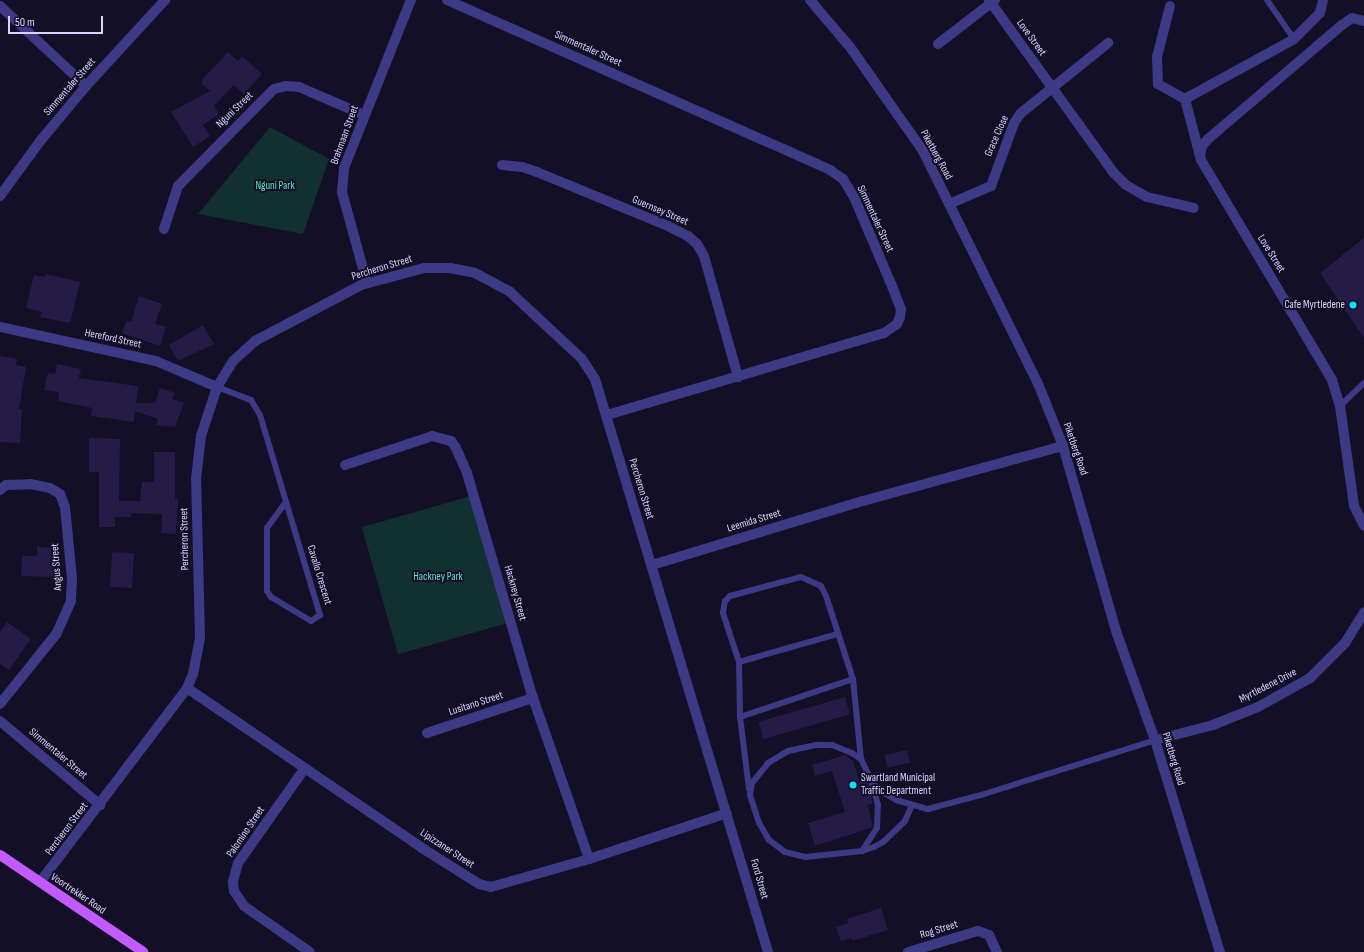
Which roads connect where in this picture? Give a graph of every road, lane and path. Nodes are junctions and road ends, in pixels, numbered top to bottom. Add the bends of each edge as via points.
1 (165, 0) edge
2 (411, 0) edge
3 (447, 0) edge
4 (810, 0) edge
5 (1267, 0) edge
6 (1323, 0) edge
7 (992, 1) edge
8 (0, 6) edge
9 (1170, 6) dead end
10 (1364, 21) edge
11 (1294, 39) junction
12 (1108, 43) dead end
13 (938, 44) dead end
14 (86, 86) junction
15 (1053, 89) junction
16 (1185, 99) junction
17 (364, 115) junction
18 (1201, 160) junction
19 (502, 165) dead end
20 (0, 196) edge
21 (949, 204) junction
22 (1194, 208) dead end
23 (164, 229) dead end
24 (367, 283) junction
25 (0, 327) edge
26 (738, 377) junction
27 (1364, 383) edge
28 (217, 387) junction
29 (1340, 406) junction
30 (607, 415) junction
31 (1063, 446) junction
32 (345, 464) dead end
33 (0, 490) edge
34 (286, 502) junction
35 (1364, 526) edge
36 (652, 565) junction
37 (1364, 612) edge
38 (837, 634) junction
39 (738, 662) junction
40 (853, 679) junction
41 (187, 688) junction
42 (533, 698) junction
43 (0, 704) edge
44 (740, 717) junction
45 (0, 721) edge
46 (426, 733) dead end
47 (1155, 740) junction
48 (860, 759) junction
49 (305, 768) junction
50 (872, 782) junction
51 (750, 795) junction
52 (100, 805) junction
53 (912, 805) junction
54 (727, 813) junction
55 (862, 851) junction
56 (0, 855) edge
57 (589, 858) junction
58 (40, 882) junction
59 (143, 952) edge
60 (310, 952) edge
61 (768, 952) edge
62 (908, 952) edge
63 (997, 952) edge
64 (1220, 952) edge

1 - 14 street, Simmentaler Street
2 - 17 street, Brahmaan Street
3 - 26 street, Simmentaler Street via 814,160 843,179 854,197 901,309 897,324 884,334
4 - 21 street, Piketberg Road via 850,47 923,151
5 - 11 lane
6 - 11 street via 1320,13
7 - 13 street
7 - 15 street, Love Street
8 - 14 street
9 - 16 street via 1157,57 1158,84
10 - 18 street via 1352,18 1273,83 1208,139 1202,146
11 - 16 street
12 - 15 street, Grace Close
14 - 20 street, Simmentaler Street via 41,140
15 - 21 street, Grace Close via 1021,113 1014,123 991,186
15 - 22 street, Love Street via 1114,173 1126,185 1147,197
16 - 18 street, Love Street
17 - 23 street, Nguni Street via 298,87 274,89 178,186
17 - 24 street, Brahmaan Street via 344,168 342,192
18 - 29 street, Love Street via 1322,360
19 - 26 street, Guernsey Street via 537,172 668,226 688,236 697,244 704,256
21 - 31 street, Piketberg Road via 1036,379
24 - 28 street, Percheron Street via 255,341 233,361
24 - 30 street, Percheron Street via 424,268 450,268 475,273 510,292 582,358 595,379
25 - 28 street, Hereford Street via 156,361
26 - 30 street, Simmentaler Street
27 - 29 lane
28 - 34 lane, Cavallo Crescent via 243,396 257,408
28 - 41 street, Percheron Street via 200,436 197,472 200,638 198,657
29 - 35 street, Love Street via 1354,506
30 - 36 street, Percheron Street
31 - 36 street, Leemida Street via 863,500
31 - 47 street, Piketberg Road via 1117,634
32 - 42 street, Hackney Street via 432,436 451,441 467,473
33 - 43 street, Angus Street via 6,485 30,484 50,488 60,494 65,507 72,579 71,601 57,633
34 - 34 lane, Cavallo Crescent via 320,615 312,621 271,597 267,591 267,528
36 - 54 street, Percheron Street
37 - 47 street, Myrtledene Drive via 1345,644 1310,678 1258,707 1220,722
38 - 39 lane
38 - 39 lane via 826,596 820,586 811,580 801,577 730,596 725,601 724,613
38 - 40 lane
39 - 44 lane
40 - 44 lane
40 - 48 lane
41 - 49 street, Lipizzaner Street
41 - 52 street, Percheron Street
42 - 46 street, Lusitano Street
42 - 57 street, Hackney Street
44 - 51 lane
45 - 52 street, Simmentaler Street
47 - 53 lane via 981,795 928,809
47 - 64 street, Piketberg Road
48 - 50 lane
48 - 51 lane via 832,745 817,745 788,751 757,773
49 - 57 street, Lipizzaner Street via 479,884 491,887
49 - 60 street, Palomino Street via 238,863 233,882 234,891 244,906
50 - 53 lane via 887,796
50 - 55 lane via 878,805 877,828
51 - 55 lane via 764,832 781,850 810,857
52 - 58 street, Percheron Street
53 - 55 lane via 905,821 894,832 883,842
54 - 57 street, Lipizzaner Street
54 - 61 street, Ford Street
56 - 58 main road, Voortrekker Road
58 - 59 main road, Voortrekker Road
62 - 63 street, Rog Street via 978,931 989,935

